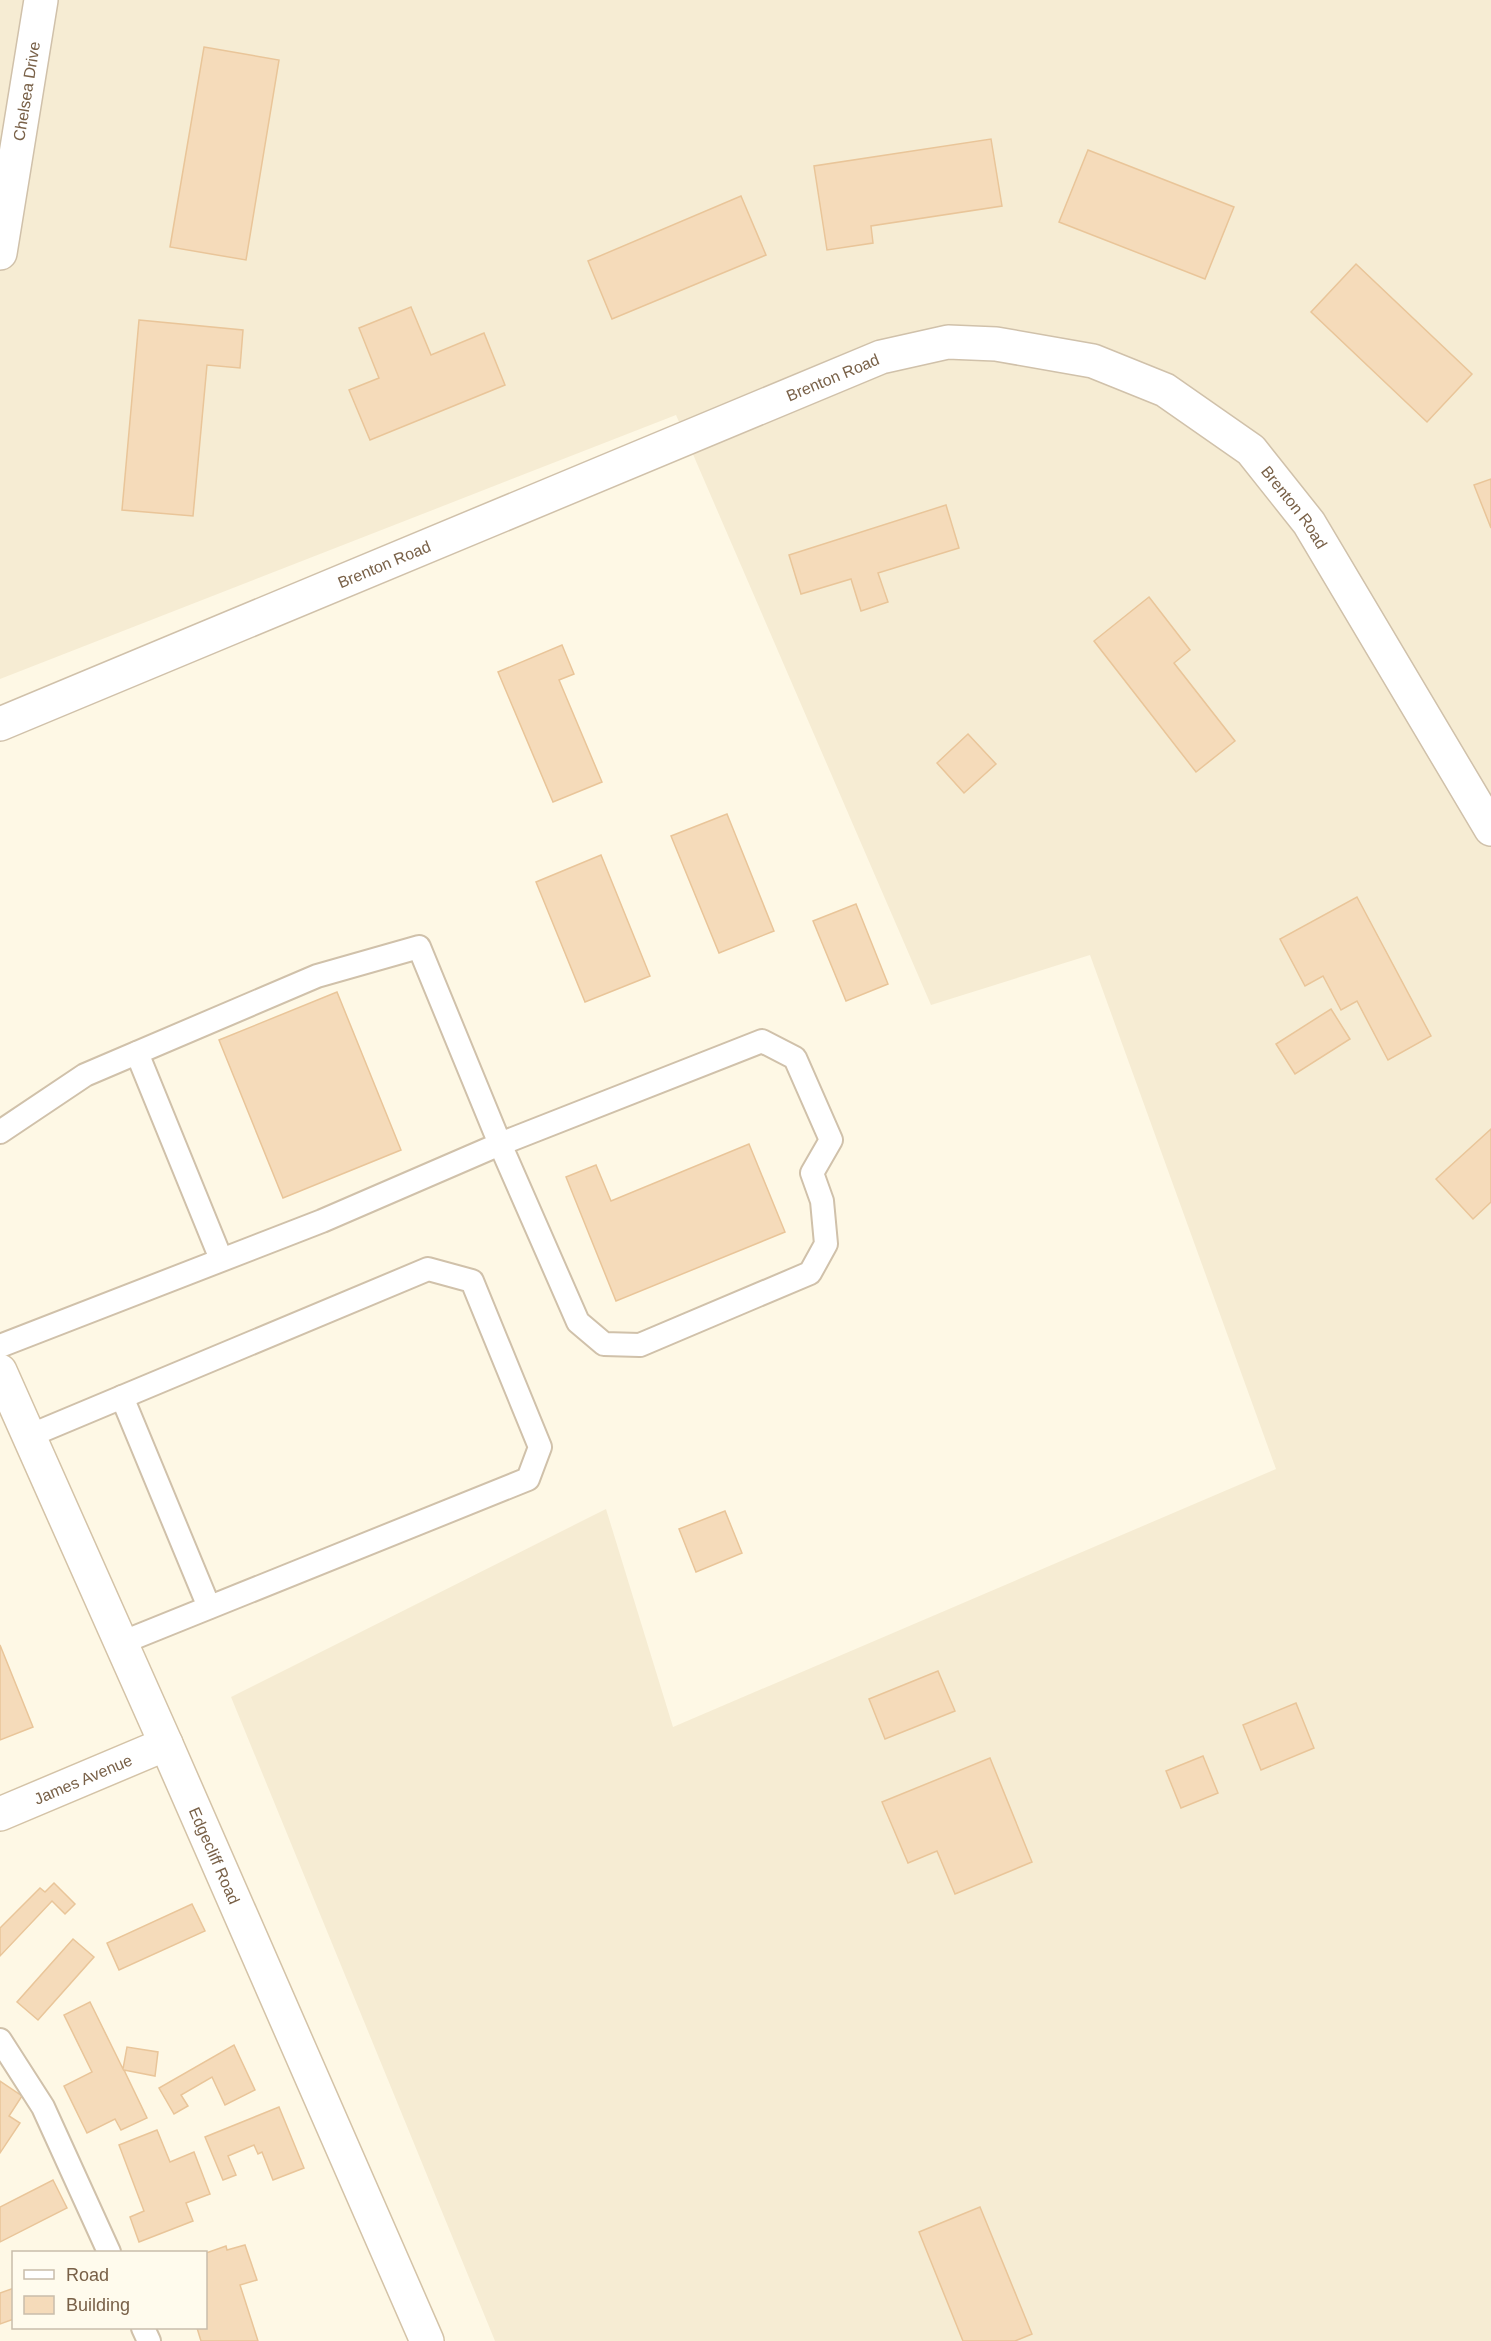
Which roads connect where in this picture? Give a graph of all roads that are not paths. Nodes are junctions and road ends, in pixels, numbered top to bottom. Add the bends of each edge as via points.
1 (41, 0) edge
2 (0, 253) edge
3 (0, 724) edge
4 (1491, 829) edge
5 (137, 1053) junction
6 (0, 1132) edge
7 (500, 1144) junction
8 (221, 1259) junction
9 (0, 1346) edge
10 (0, 1371) edge
11 (122, 1397) junction
12 (29, 1436) junction
13 (209, 1607) junction
14 (121, 1643) junction
15 (166, 1744) junction
16 (0, 1814) edge
17 (0, 2040) edge
18 (108, 2251) edge
19 (427, 2341) edge

1 - 2 street, Chelsea Drive
3 - 4 street, Brenton Road via 881,357 948,342 996,344 1093,361 1166,390 1251,450 1309,523
5 - 6 lane via 85,1075
5 - 7 lane via 317,976 419,947
5 - 8 lane
7 - 7 lane via 578,1322 604,1344 640,1345 810,1273 826,1244 822,1201 812,1173 831,1140 795,1058 762,1041
7 - 8 lane via 322,1221
8 - 9 lane
10 - 12 street, Edgecliff Road
11 - 12 lane
11 - 13 lane
11 - 13 lane via 428,1269 472,1281 540,1447 528,1479
12 - 14 street, Edgecliff Road
13 - 14 lane
14 - 15 street, Edgecliff Road
15 - 16 street, James Avenue
15 - 19 street, Edgecliff Road
17 - 18 lane via 43,2106

